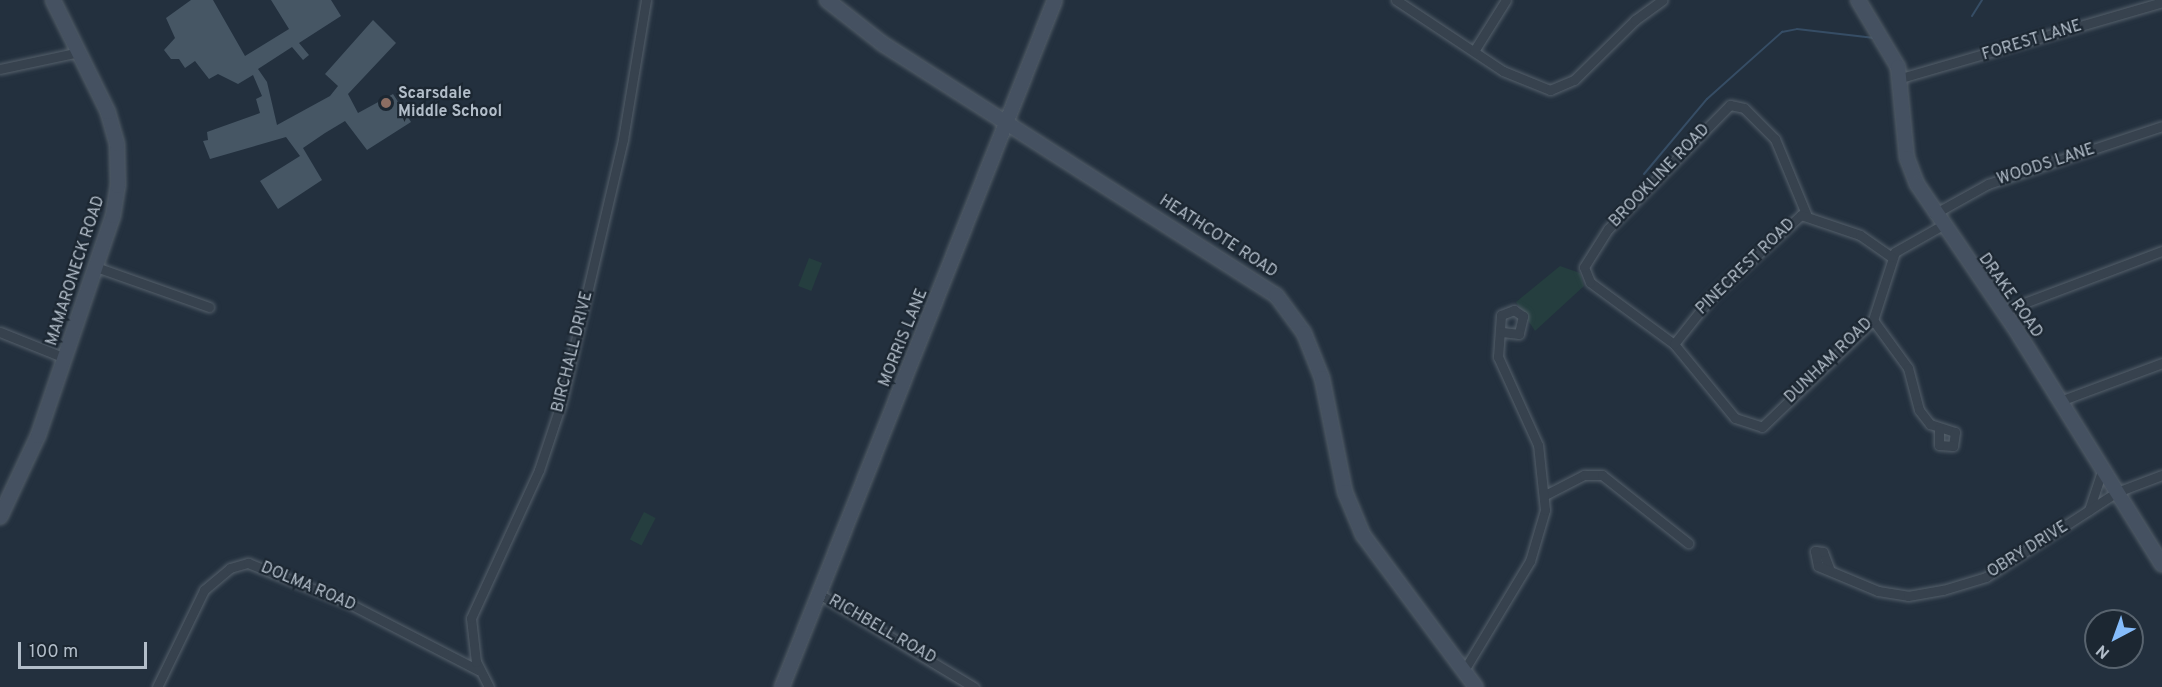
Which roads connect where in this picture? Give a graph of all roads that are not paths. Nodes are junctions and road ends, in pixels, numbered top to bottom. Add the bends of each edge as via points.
1 (53, 0) edge
2 (646, 0) edge
3 (827, 0) edge
4 (1055, 0) edge
5 (1396, 0) edge
6 (1506, 0) edge
7 (1663, 0) edge
8 (1858, 0) edge
9 (2162, 2) edge
10 (1474, 51) junction
11 (79, 52) junction
12 (0, 69) edge
13 (1901, 78) junction
14 (1007, 122) junction
15 (2162, 126) edge
16 (1806, 214) junction
17 (1938, 220) junction
18 (2162, 251) edge
19 (1891, 257) junction
20 (96, 267) junction
21 (209, 307) dead end
22 (2003, 311) junction
23 (1872, 320) junction
24 (0, 332) edge
25 (1502, 332) dead end
26 (1674, 344) junction
27 (65, 358) junction
28 (2162, 363) edge
29 (2060, 401) junction
30 (1939, 429) dead end
31 (2102, 468) junction
32 (2162, 475) edge
33 (2116, 492) junction
34 (1547, 494) junction
35 (2089, 510) junction
36 (0, 517) edge
37 (1688, 543) dead end
38 (2162, 564) edge
39 (1829, 568) dead end
40 (819, 594) junction
41 (478, 670) junction
42 (1463, 672) junction
43 (157, 687) edge
44 (489, 687) edge
45 (782, 687) edge
46 (975, 687) edge
47 (1460, 687) edge
48 (1476, 687) edge

1 - 11 street, MAMARONECK ROAD
2 - 41 street, BIRCHALL DRIVE via 623,139 561,404 539,470 471,618
3 - 14 street, HEATHCOTE ROAD via 883,44
4 - 14 street, MORRIS LANE
5 - 10 street
6 - 10 street
7 - 10 street via 1558,88 1530,86
8 - 13 street, DRAKE ROAD via 1878,30
9 - 13 street, FOREST LANE
11 - 12 street
11 - 20 street, MAMARONECK ROAD via 117,144 117,200
13 - 17 street, DRAKE ROAD via 1907,158
14 - 40 street, MORRIS LANE
14 - 42 street, HEATHCOTE ROAD via 1254,279 1292,313 1322,378 1345,492 1363,535
15 - 17 street, WOODS LANE via 1988,184
16 - 19 street, PINECREST ROAD via 1860,235
16 - 26 street, PINECREST ROAD via 1712,297
16 - 26 street, BROOKLINE ROAD via 1775,140 1744,108 1730,105 1608,229 1584,267 1590,282
17 - 19 street
17 - 22 street, DRAKE ROAD
18 - 22 street
19 - 23 street, DUNHAM ROAD
20 - 21 street
20 - 27 street, MAMARONECK ROAD
22 - 29 street, DRAKE ROAD
23 - 26 street, DUNHAM ROAD via 1762,427 1735,418
23 - 30 street via 1908,368 1914,402
24 - 27 street
25 - 34 street via 1498,357 1538,445
27 - 36 street, MAMARONECK ROAD via 38,435
28 - 29 street
29 - 31 street, DRAKE ROAD
31 - 33 street, DRAKE ROAD
31 - 35 street, OBRY DRIVE via 2102,483
32 - 33 street, OBRY DRIVE
33 - 35 street, OBRY DRIVE
33 - 38 street, DRAKE ROAD
34 - 37 street via 1584,475 1602,475
34 - 42 street via 1530,561
35 - 39 street, OBRY DRIVE via 2019,560 1943,590 1893,594
40 - 45 street, MORRIS LANE
40 - 46 street, RICHBELL ROAD
41 - 43 street, DOLMA ROAD via 350,604 248,563 230,568 204,590
41 - 44 street, BIRCHALL DRIVE
42 - 47 street
42 - 48 street, HEATHCOTE ROAD

